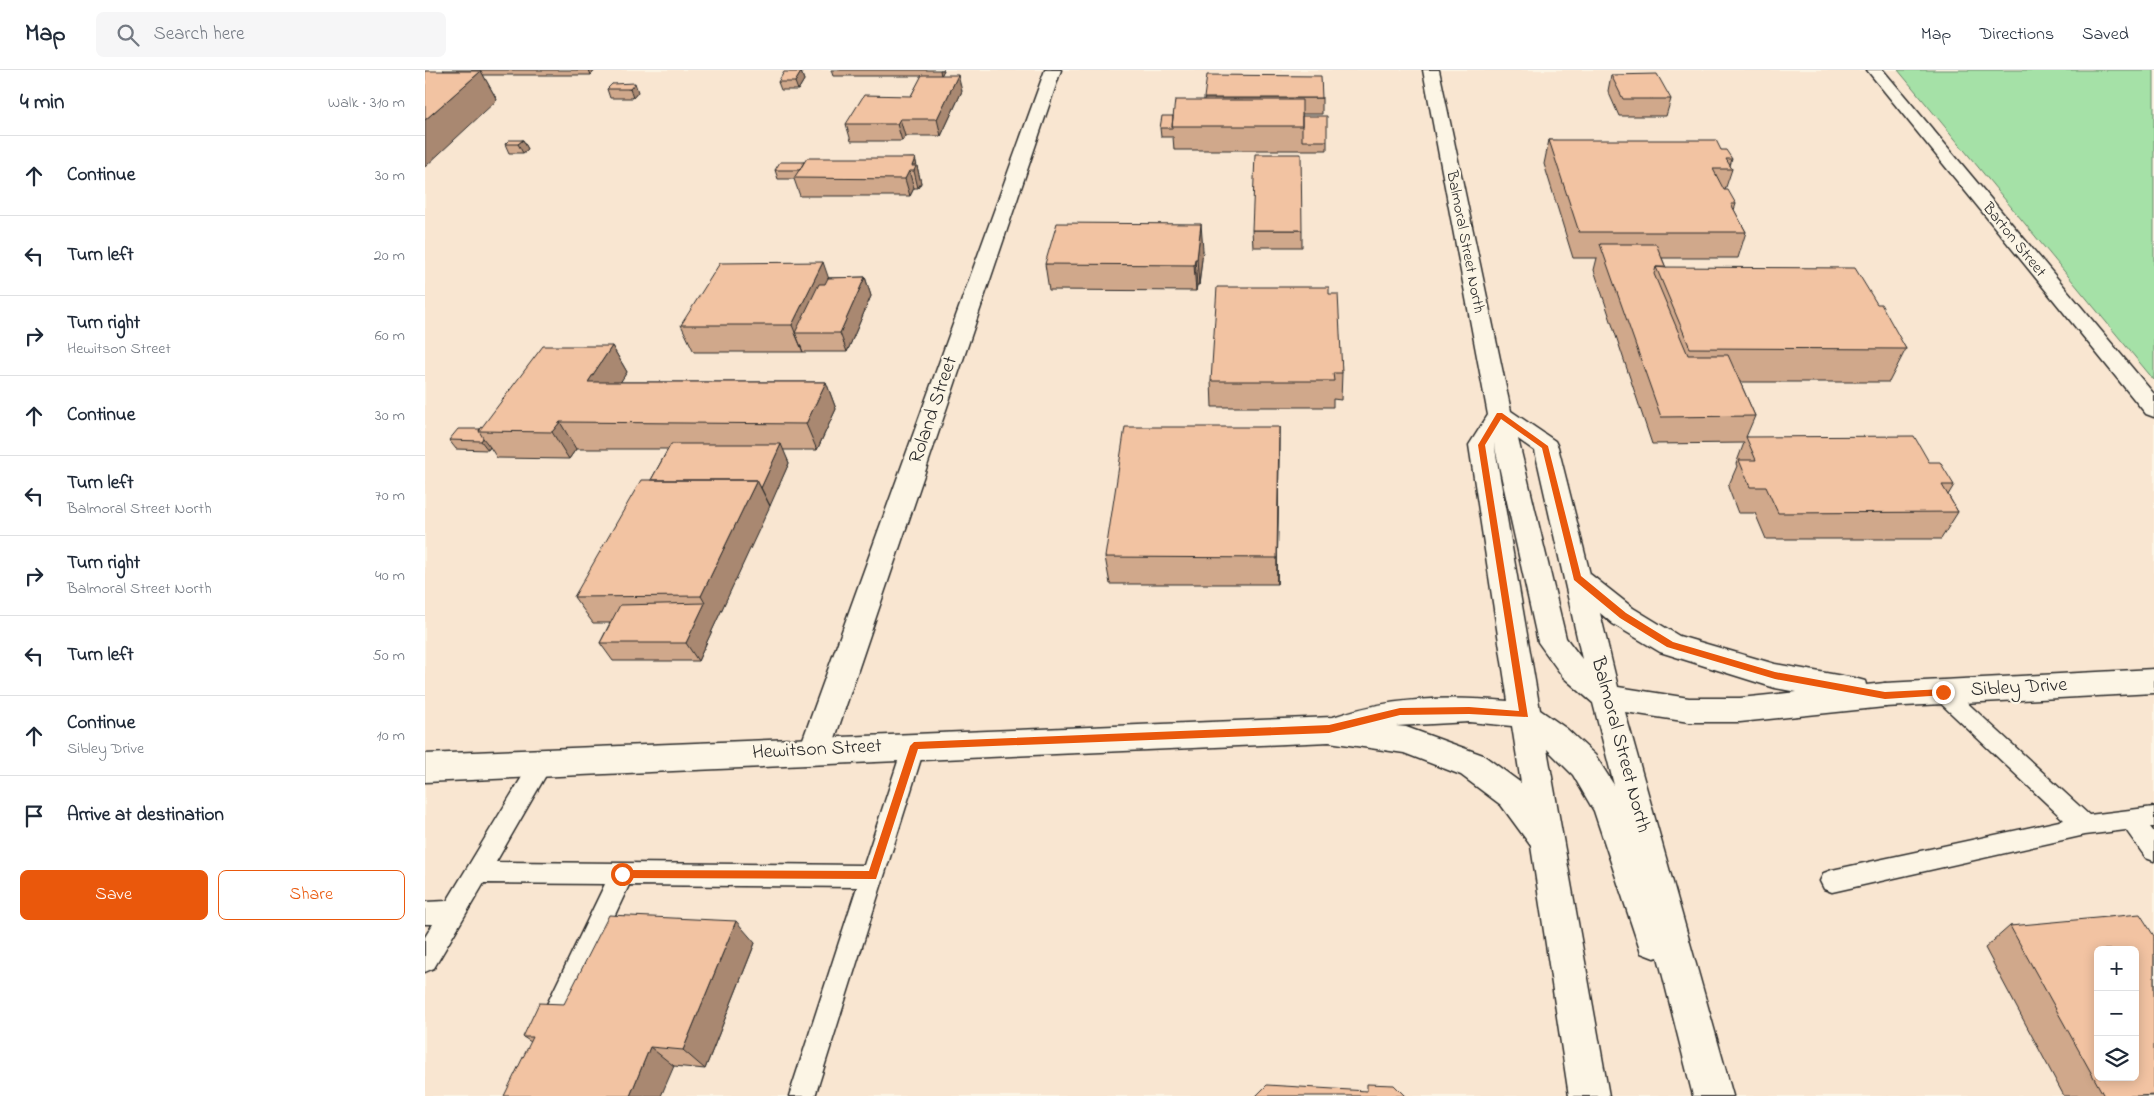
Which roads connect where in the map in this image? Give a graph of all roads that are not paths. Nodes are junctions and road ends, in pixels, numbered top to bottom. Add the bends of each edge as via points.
1 (1053, 70) edge
2 (1431, 70) edge
3 (1875, 70) edge
4 (2154, 409) edge
5 (1500, 415) junction
6 (1577, 578) junction
7 (2154, 681) edge
8 (1943, 692) junction
9 (1885, 695) junction
10 (1606, 697) junction
11 (1525, 715) junction
12 (1329, 729) junction
13 (914, 746) junction
14 (815, 750) junction
15 (542, 762) junction
16 (425, 768) edge
17 (2143, 818) edge
18 (2085, 825) junction
19 (1546, 840) junction
20 (2154, 851) edge
21 (478, 872) junction
22 (622, 874) junction
23 (873, 876) junction
24 (1832, 881) dead end
25 (454, 912) junction
26 (425, 913) edge
27 (425, 960) edge
28 (541, 1043) edge
29 (802, 1096) edge
30 (1589, 1096) edge
31 (1705, 1096) edge
32 (1713, 1096) edge

1 - 14 main road, Roland Street
2 - 5 main road, Balmoral Street North
3 - 4 main road, Barton Street
5 - 6 main road, Balmoral Street North via 1546,447
5 - 10 main road via 1552,642 1573,669
5 - 11 main road via 1481,445
6 - 9 main road via 1623,616 1670,644 1775,676
6 - 10 main road, Balmoral Street North
7 - 8 main road, Sibley Drive
8 - 9 main road, Sibley Drive
8 - 18 lane
9 - 10 main road via 1740,710 1689,710
10 - 32 main road, Balmoral Street North
11 - 12 main road via 1469,710 1400,712
11 - 19 main road
11 - 31 main road via 1557,738 1584,765 1609,806
12 - 13 main road, Hewitson Street
12 - 19 main road via 1406,740 1472,765 1512,795
13 - 14 main road, Hewitson Street
13 - 23 lane
14 - 15 main road, Hewitson Street
15 - 16 main road, Hewitson Street
15 - 21 lane
17 - 18 lane
17 - 20 lane
18 - 24 lane
19 - 30 main road
21 - 22 lane
21 - 25 lane
22 - 23 lane
22 - 28 lane
23 - 29 lane
25 - 26 lane
25 - 27 lane

